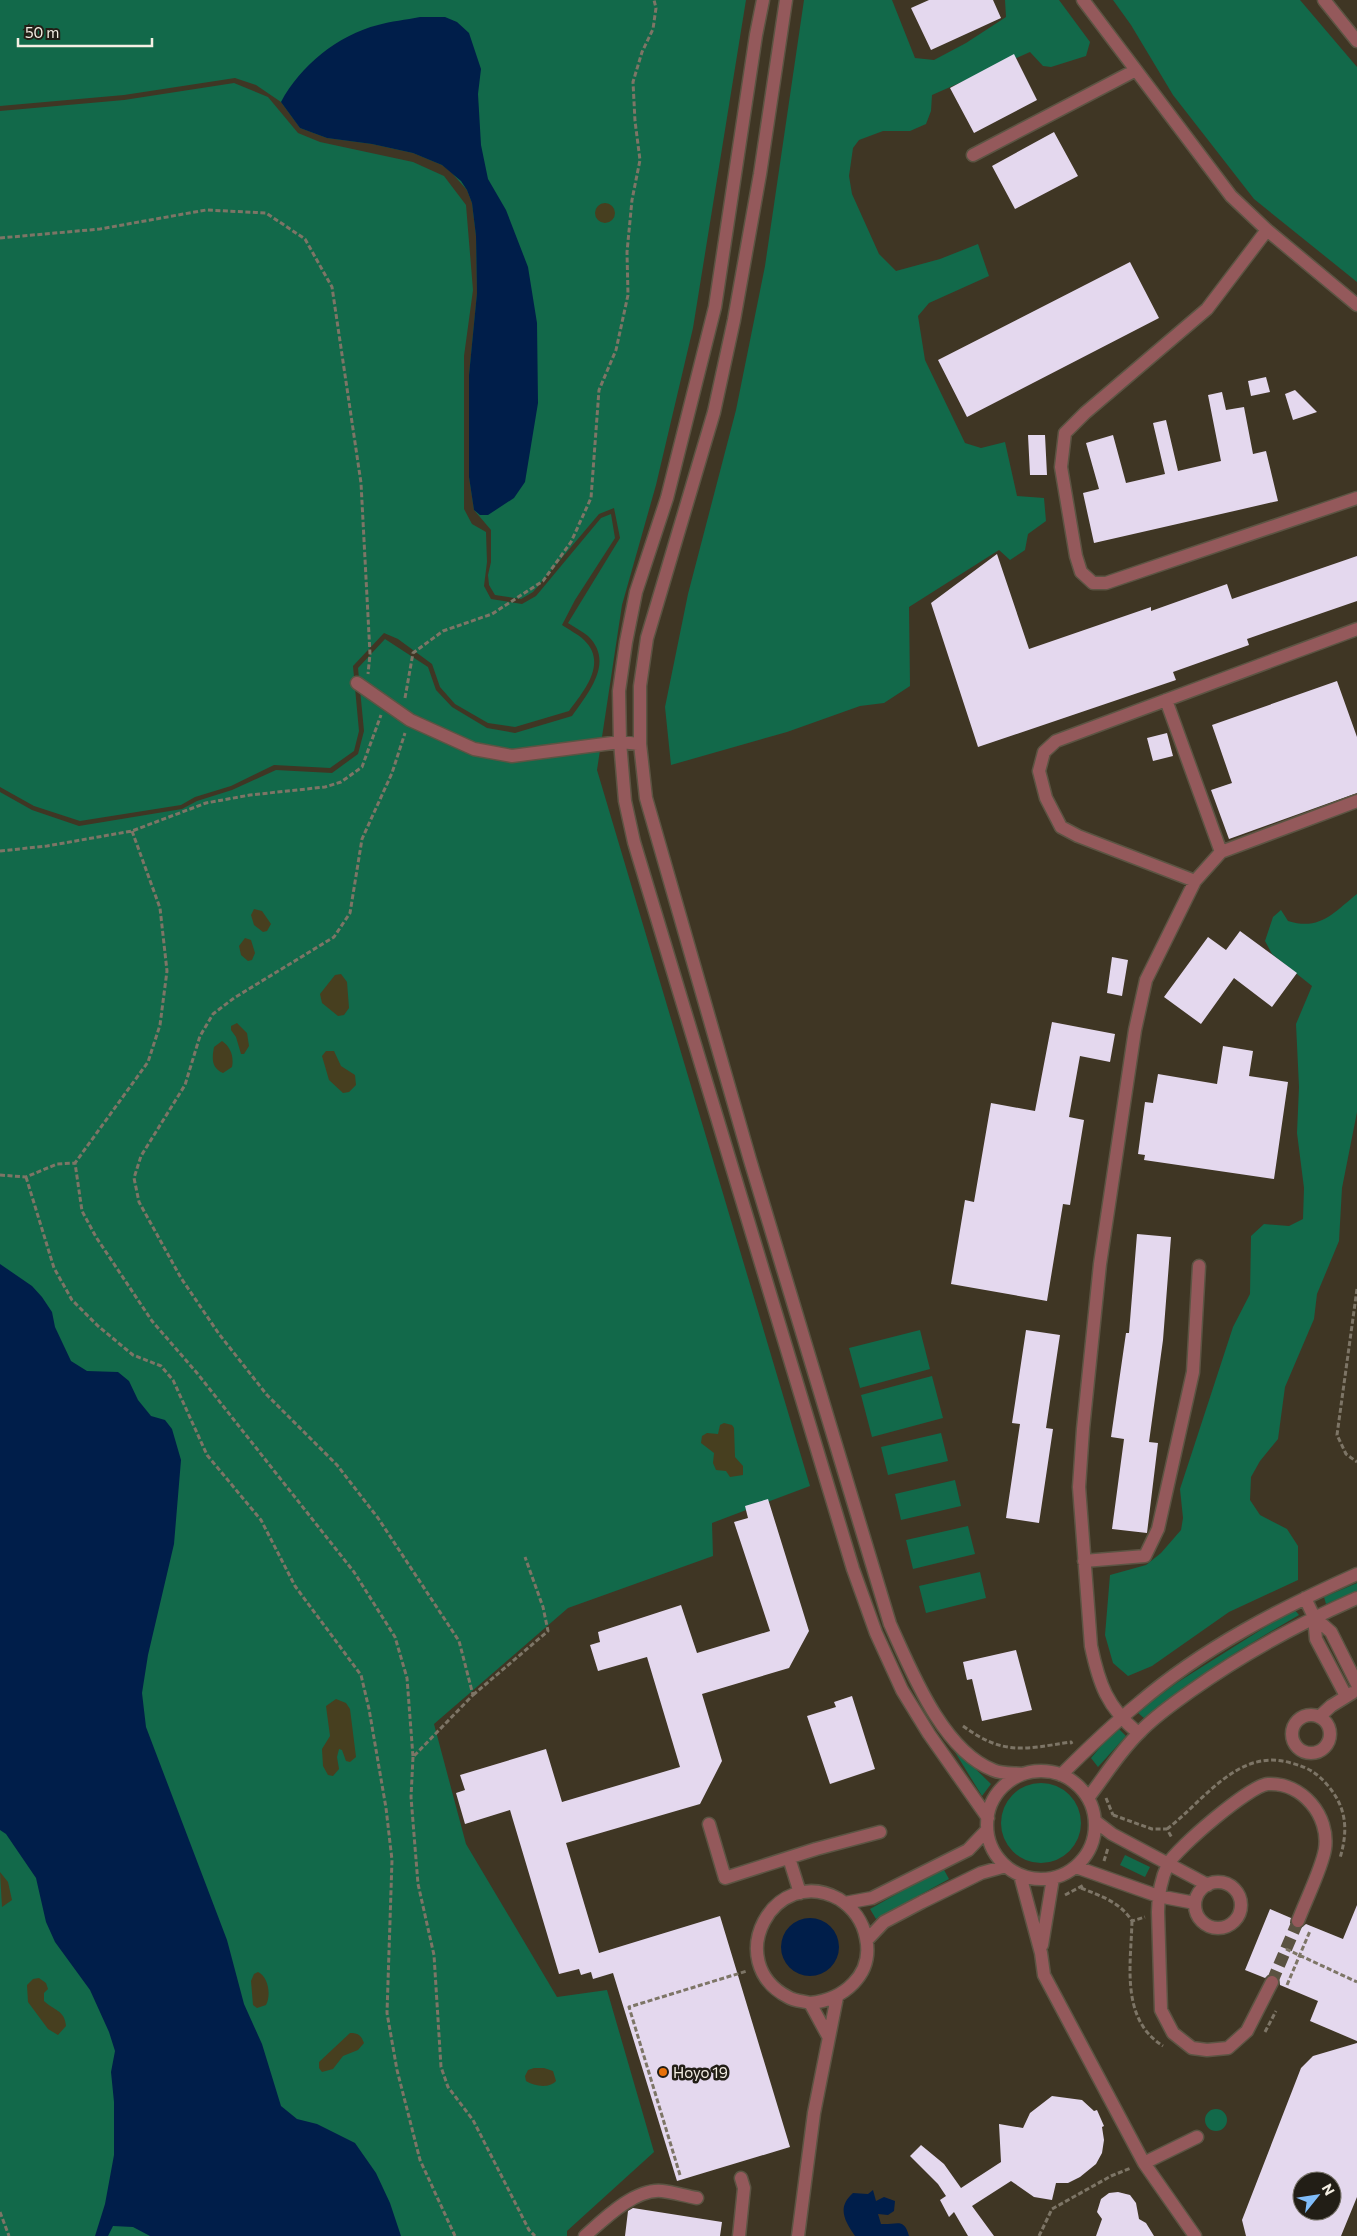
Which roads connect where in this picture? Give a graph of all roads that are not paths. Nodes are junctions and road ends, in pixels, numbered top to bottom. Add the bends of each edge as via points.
1 (763, 0) edge
2 (786, 0) edge
3 (1083, 0) edge
4 (1324, 0) edge
5 (1357, 41) edge
6 (1136, 70) junction
7 (972, 155) dead end
8 (1267, 230) junction
9 (1357, 305) edge
10 (1357, 498) edge
11 (1357, 629) edge
12 (362, 686) road end
13 (1166, 700) junction
14 (620, 742) junction
15 (640, 744) junction
16 (1357, 801) edge
17 (1220, 852) junction
18 (1195, 881) junction
19 (1199, 1266) dead end
20 (1084, 1561) junction
21 (1357, 1574) edge
22 (1304, 1598) junction
23 (1357, 1598) edge
24 (1314, 1617) junction
25 (1357, 1684) edge
26 (1351, 1693) edge
27 (1319, 1717) dead end
28 (1121, 1719) junction
29 (1138, 1733) junction
30 (1023, 1774) junction
31 (1061, 1775) junction
32 (1088, 1798) junction
33 (1095, 1821) junction
34 (709, 1824) dead end
35 (988, 1824) junction
36 (880, 1832) dead end
37 (789, 1858) junction
38 (1168, 1864) junction
39 (1006, 1866) junction
40 (1076, 1867) junction
41 (1020, 1875) junction
42 (1053, 1878) junction
43 (1208, 1884) junction
44 (800, 1893) junction
45 (1158, 1896) junction
46 (845, 1903) junction
47 (1195, 1903) junction
48 (1298, 1921) tunnel mouth
49 (867, 1940) junction
50 (1041, 1953) junction
51 (1272, 1982) tunnel mouth
52 (837, 1997) junction
53 (810, 2003) junction
54 (828, 2036) junction
55 (1197, 2137) dead end
56 (1144, 2162) junction
57 (741, 2178) dead end
58 (697, 2198) dead end
59 (585, 2236) edge
60 (740, 2236) edge
61 (798, 2236) edge
62 (1195, 2236) edge

1 - 14 lane via 715,307 667,498 636,592 626,642 619,691
2 - 15 lane via 760,174 716,403 647,638 640,686
3 - 6 lane
4 - 5 lane
6 - 7 lane
6 - 8 lane via 1231,196
8 - 9 lane
8 - 10 lane via 1207,309 1065,433 1062,467 1081,572 1093,582 1106,583
11 - 13 lane
12 - 14 lane via 410,720 474,749 512,756
13 - 17 lane
13 - 18 lane via 1056,740 1044,752 1039,771 1046,798 1061,827
14 - 15 lane
14 - 35 lane via 625,801 634,842 853,1569 876,1633 902,1690
15 - 30 lane via 646,798 668,879 890,1624 940,1724 969,1755 993,1771
16 - 17 lane
17 - 18 lane
18 - 20 lane via 1146,980 1135,1030 1100,1264 1083,1429 1080,1487
19 - 20 lane via 1193,1372 1158,1530 1145,1556
20 - 28 lane via 1091,1646 1096,1668 1110,1705
21 - 22 lane
22 - 24 lane
22 - 28 lane via 1201,1657
23 - 24 lane
24 - 25 lane via 1331,1632
24 - 26 lane via 1316,1639
24 - 29 lane via 1214,1674
26 - 27 lane
28 - 29 lane
28 - 31 lane
29 - 32 lane
30 - 31 lane via 1036,1771
30 - 35 lane via 999,1791 992,1804
31 - 32 lane
32 - 33 lane
33 - 38 lane via 1112,1834
33 - 40 lane via 1094,1838
34 - 37 lane via 725,1878
35 - 39 lane via 993,1850
35 - 46 lane via 968,1850 872,1898
36 - 37 lane
37 - 44 lane
38 - 43 lane
38 - 45 lane
38 - 48 lane via 1179,1849 1247,1793 1267,1784 1290,1786 1313,1803 1322,1823 1325,1849
39 - 41 lane
39 - 49 lane via 981,1873 884,1922
40 - 42 lane
40 - 45 lane
41 - 42 lane via 1042,1880
41 - 50 lane
42 - 50 lane
43 - 47 lane
43 - 47 lane via 1222,1883 1235,1890 1241,1904 1237,1918 1225,1927 1211,1927 1199,1917
44 - 46 lane via 831,1895
44 - 53 lane via 782,1900 768,1912 759,1930 756,1948 760,1968 771,1986 789,1998
45 - 47 lane
45 - 51 lane via 1161,2010 1173,2033 1192,2048 1228,2048 1247,2031
46 - 49 lane via 863,1926
49 - 52 lane via 867,1954 858,1979
50 - 56 lane via 1044,1975
52 - 53 lane
52 - 54 lane
53 - 54 lane
54 - 61 lane
55 - 56 lane
56 - 62 lane
57 - 60 lane via 744,2188
58 - 59 lane via 660,2191 642,2194 609,2215

